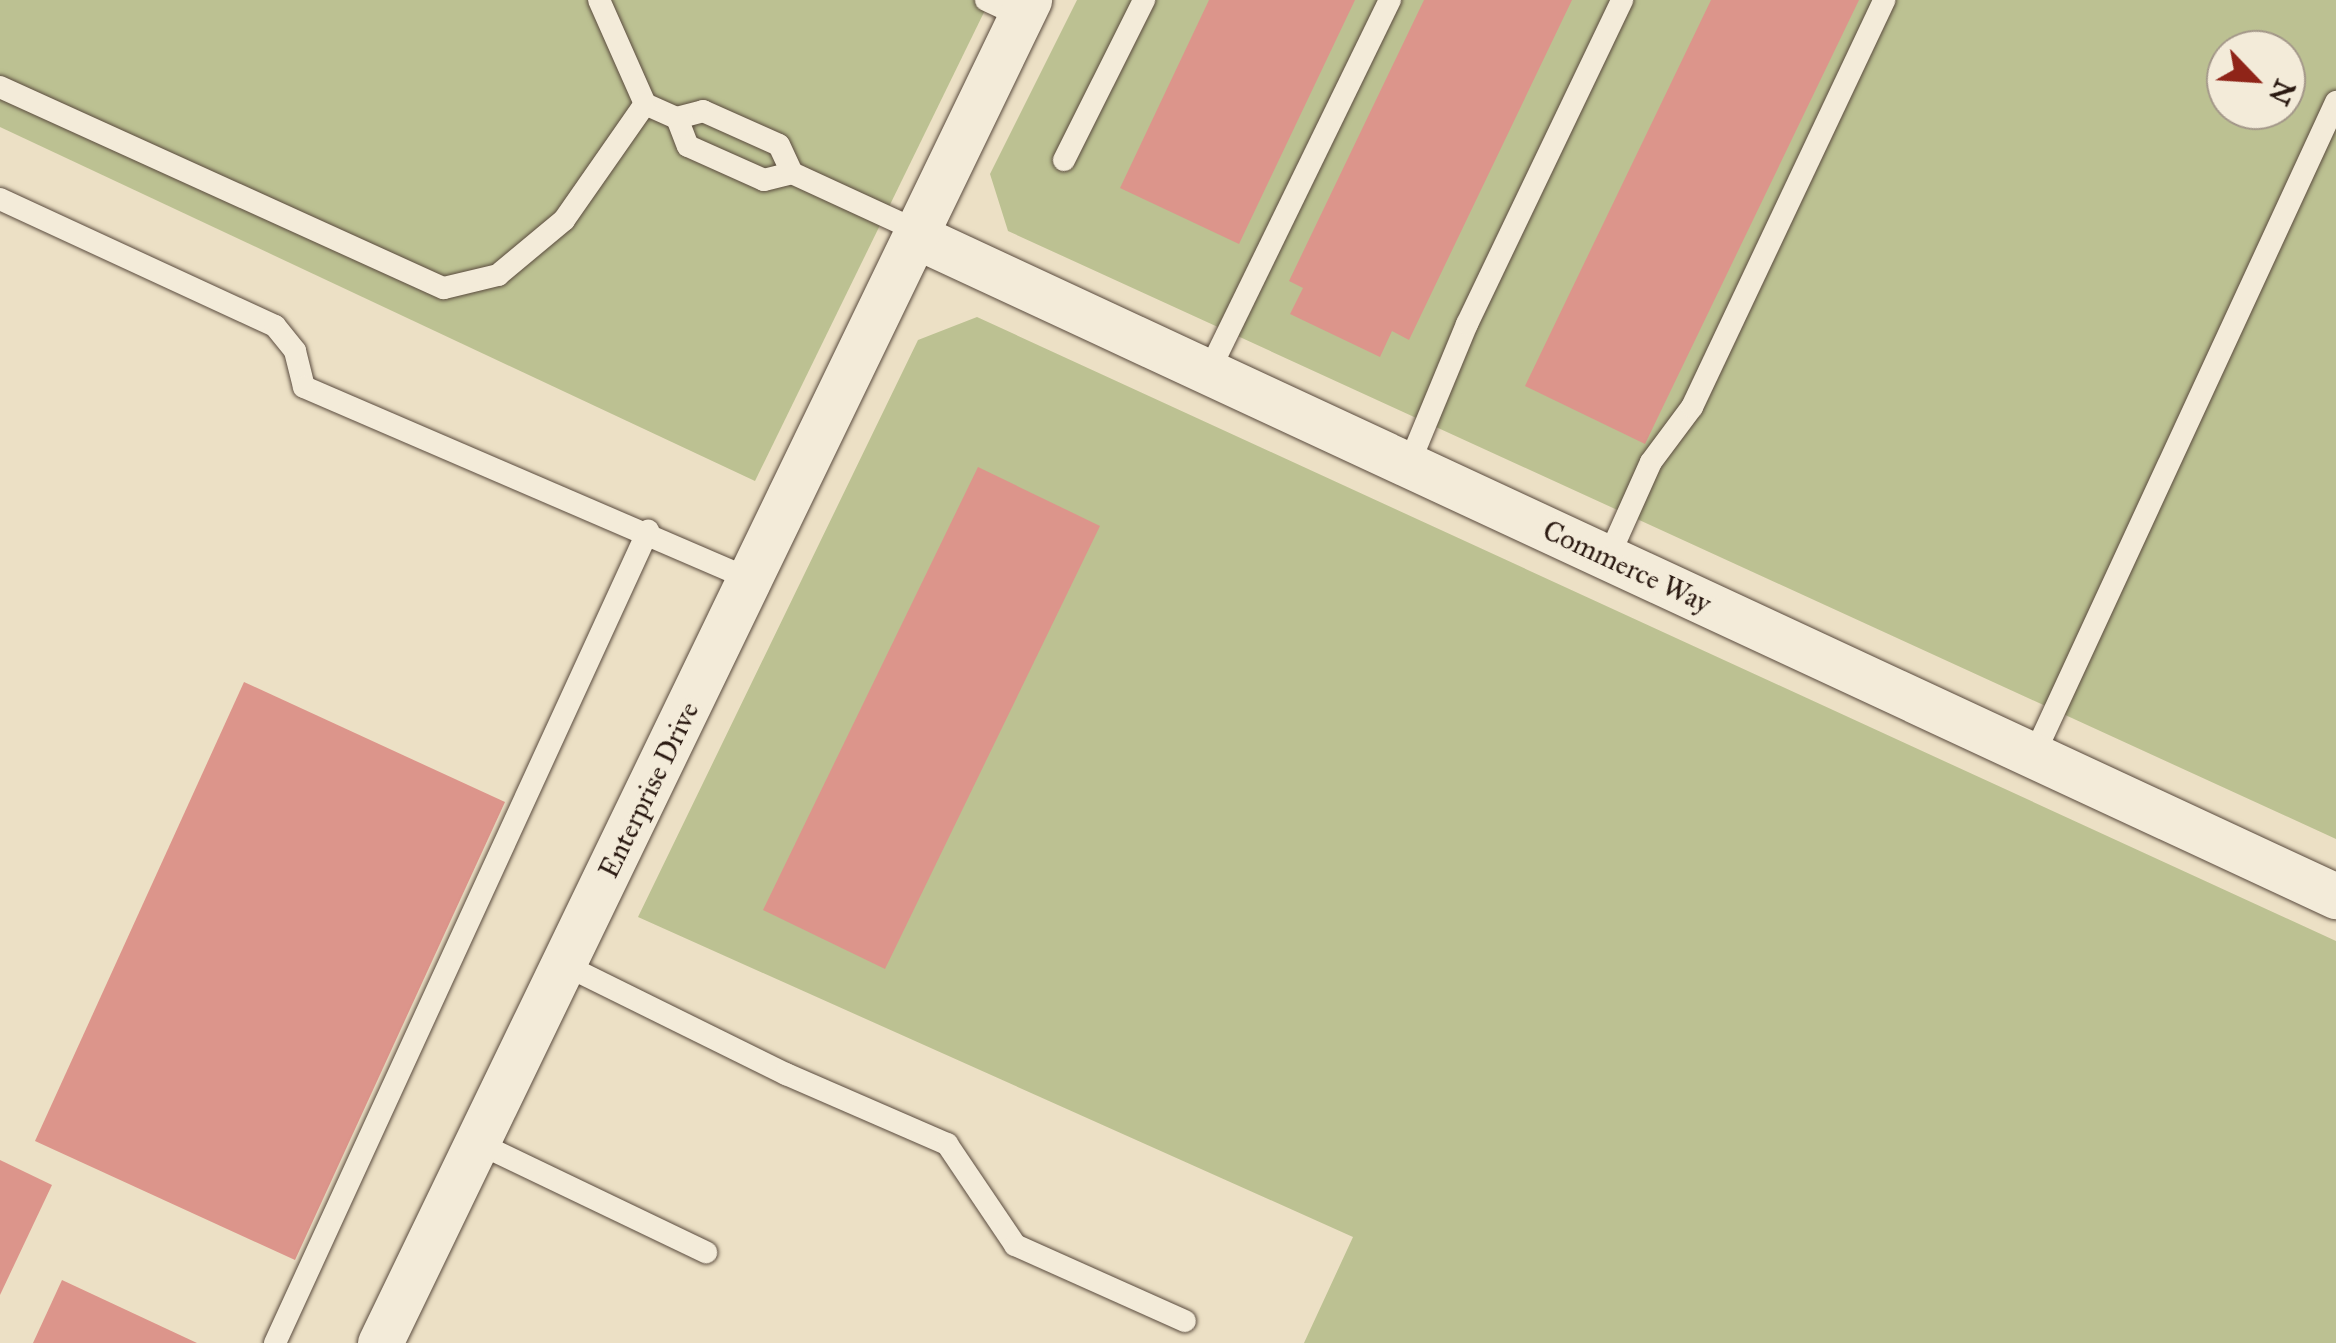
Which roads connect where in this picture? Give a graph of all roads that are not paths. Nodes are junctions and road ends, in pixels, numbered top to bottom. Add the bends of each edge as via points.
1 (599, 0) edge
2 (1144, 0) edge
3 (1390, 0) edge
4 (1622, 0) edge
5 (1884, 0) edge
6 (1012, 5) edge
7 (0, 88) edge
8 (2336, 102) edge
9 (645, 104) junction
10 (677, 118) junction
11 (1064, 160) dead end
12 (792, 173) junction
13 (0, 199) edge
14 (919, 234) junction
15 (1208, 374) junction
16 (1409, 464) junction
17 (648, 531) junction
18 (1608, 558) junction
19 (753, 580) junction
20 (2033, 757) junction
21 (2336, 896) edge
22 (563, 964) junction
23 (478, 1142) junction
24 (706, 1252) dead end
25 (1185, 1321) dead end
26 (276, 1343) edge
27 (380, 1343) edge

1 - 9 lane
2 - 11 lane
3 - 15 lane
4 - 16 lane via 1467,324
5 - 18 lane via 1692,407 1651,462
6 - 14 street, Enterprise Drive
7 - 9 lane via 444,288 498,274 564,220
8 - 20 lane
9 - 10 lane
10 - 12 lane via 704,110 779,146
10 - 12 lane via 688,146 764,180
12 - 14 lane
13 - 17 lane via 275,326 295,351 304,386
14 - 15 street, Commerce Way
14 - 19 street, Enterprise Drive
15 - 16 street, Commerce Way
16 - 18 street, Commerce Way
17 - 19 lane
17 - 26 lane
18 - 20 street, Commerce Way
19 - 22 street, Enterprise Drive
20 - 21 street, Commerce Way
22 - 23 street, Enterprise Drive
22 - 25 lane via 947,1144 1015,1244
23 - 24 lane
23 - 27 street, Enterprise Drive

